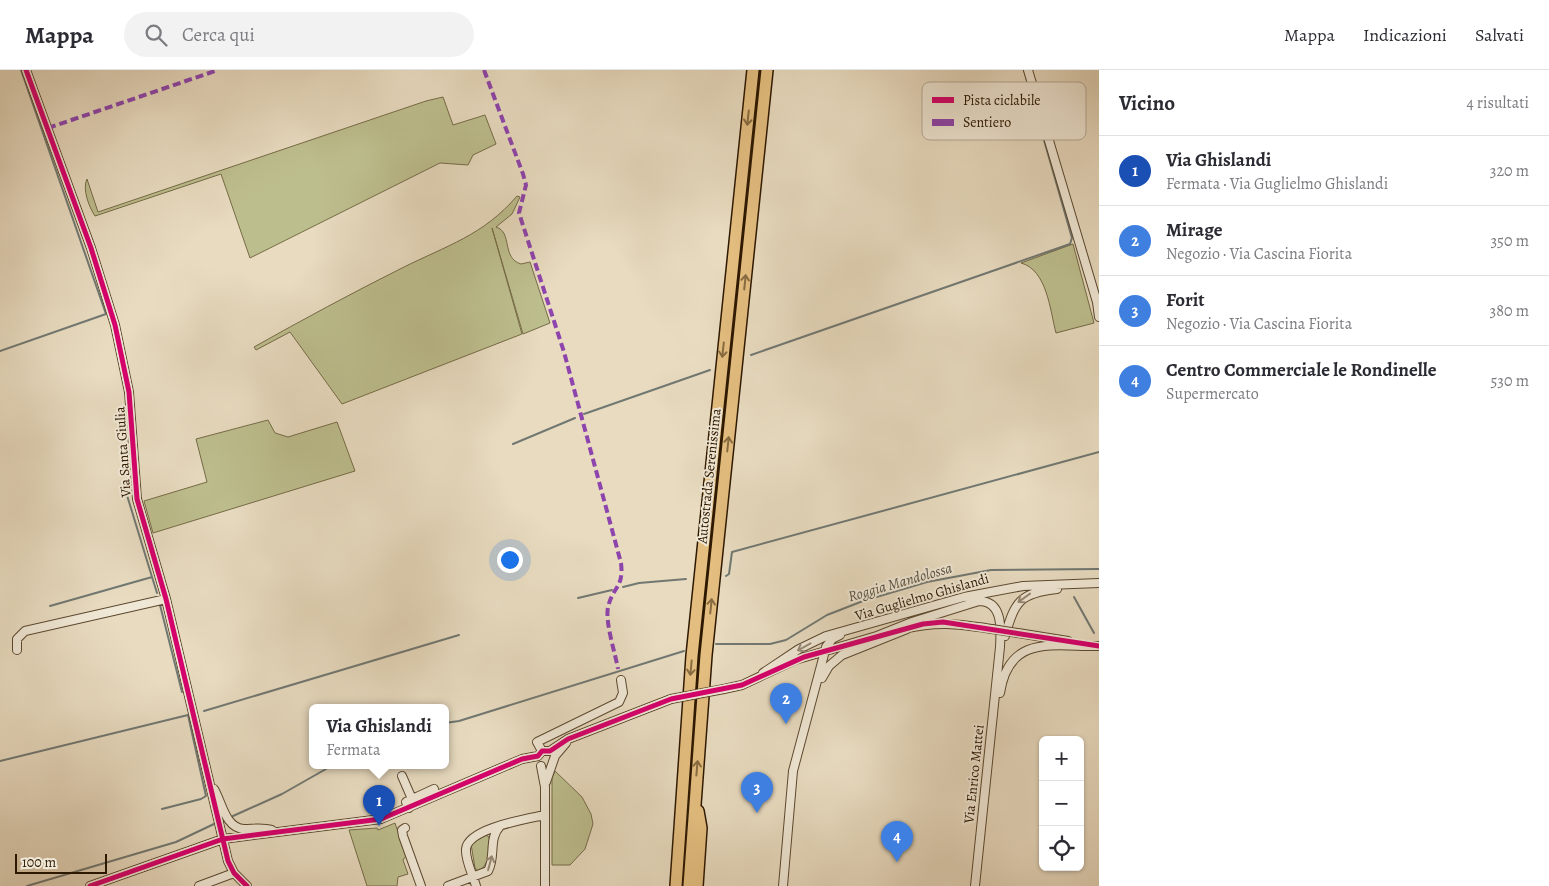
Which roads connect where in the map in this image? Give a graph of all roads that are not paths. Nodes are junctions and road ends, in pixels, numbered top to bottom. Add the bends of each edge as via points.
1 (26, 70) edge
2 (753, 70) edge
3 (767, 70) edge
4 (1028, 70) edge
5 (1032, 82) edge
6 (1049, 140) edge
7 (1099, 317) edge
8 (1088, 583) junction
9 (1099, 583) edge
10 (166, 598) junction
11 (913, 627) junction
12 (849, 631) junction
13 (877, 636) junction
14 (832, 639) junction
15 (1099, 646) edge
16 (837, 648) junction
17 (17, 650) dead end
18 (825, 652) junction
19 (804, 657) junction
20 (998, 665) junction
21 (763, 673) junction
22 (621, 680) dead end
23 (818, 684) junction
24 (545, 759) junction
25 (402, 776) dead end
26 (210, 783) junction
27 (434, 789) dead end
28 (694, 791) junction
29 (682, 792) junction
30 (412, 799) junction
31 (407, 809) junction
32 (545, 815) junction
33 (500, 826) junction
34 (278, 832) junction
35 (483, 832) junction
36 (223, 839) junction
37 (492, 839) junction
38 (234, 873) junction
39 (474, 877) junction
40 (975, 883) edge
41 (90, 886) edge
42 (199, 886) edge
43 (247, 886) edge
44 (421, 886) edge
45 (448, 886) edge
46 (476, 886) edge
47 (545, 886) edge
48 (668, 886) edge
49 (676, 886) edge
50 (689, 886) edge
51 (697, 886) edge
52 (784, 886) edge

1 - 10 street, Via Santa Giulia via 91,248 114,325 129,392 137,499
2 -> 29 highway, Autostrada Serenissima via 693,646
28 -> 3 highway, Autostrada Serenissima
4 - 5 street
6 - 7 street
8 - 9 street, Via Guglielmo Ghislandi
8 - 12 street, Via Guglielmo Ghislandi via 992,590
8 -> 20 street via 1038,591 1022,598 1009,620
10 - 17 street via 25,631 17,639
10 - 26 street, Via Santa Giulia
11 - 13 street, Via Guglielmo Ghislandi
11 - 15 street, Via Guglielmo Ghislandi, bridge via 943,622
11 - 23 street via 842,655
12 - 14 street
12 -> 21 street, Via Guglielmo Ghislandi via 813,642
13 - 16 street, Via Guglielmo Ghislandi
13 - 20 street via 949,609 983,601 994,607 1000,619
14 - 16 street
14 - 18 street
15 - 40 street via 1041,645 1018,655 1006,671 1001,687
16 - 18 street, Via Guglielmo Ghislandi
18 - 19 street, Via Guglielmo Ghislandi
18 - 23 street
19 - 21 street, Via Guglielmo Ghislandi
19 - 23 street via 816,663
20 - 40 street, Via Enrico Mattei
21 - 24 street, Via Guglielmo Ghislandi, bridge via 742,685 671,699 576,736
22 - 24 street via 623,693 619,702 537,742
23 - 52 street via 792,771
24 - 31 street via 528,758
24 - 32 street
25 - 30 street
26 - 34 street via 234,826
26 - 36 street, Via Santa Giulia
27 - 30 street
28 - 50 highway, Autostrada Serenissima
28 - 51 highway via 701,828
29 - 48 highway via 672,828
29 - 49 highway, Autostrada Serenissima
30 - 31 street via 406,802
31 - 34 street via 369,822
31 - 44 street via 401,820 405,828 402,832
32 - 33 street
32 - 47 street
33 - 35 street
33 - 37 street
34 - 36 street
35 - 37 street
35 - 39 street via 466,846
36 - 38 street, Via Santa Giulia
36 - 41 street
39 -> 37 street via 491,866
38 - 42 street
38 - 43 street
39 - 45 street
39 - 46 street

